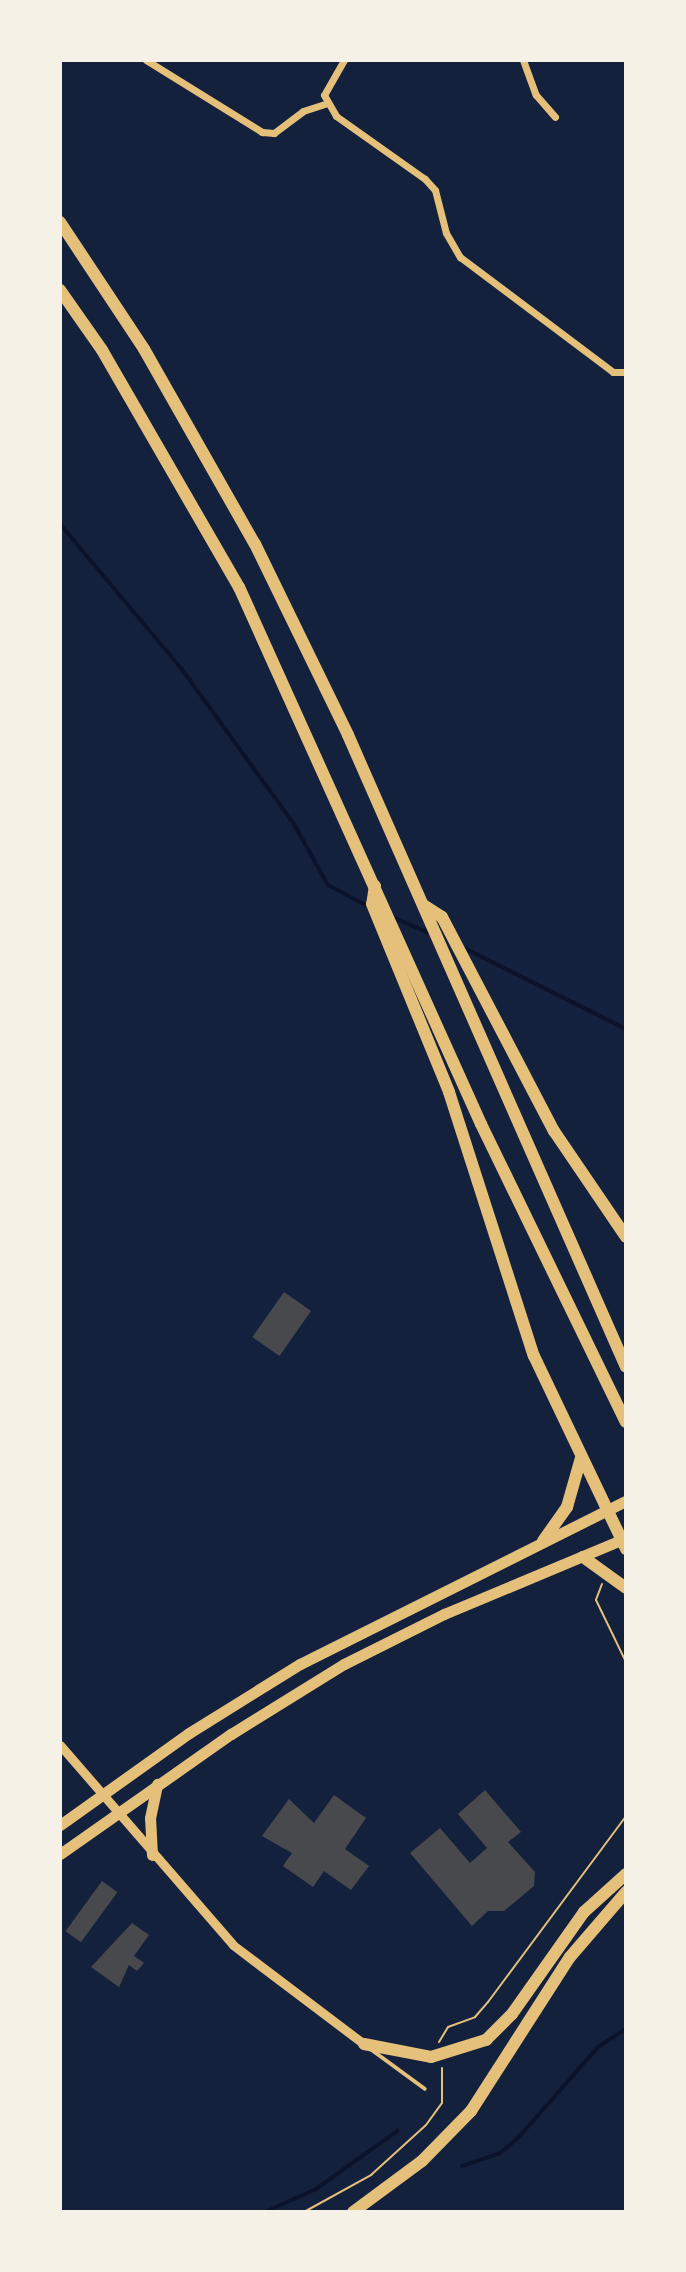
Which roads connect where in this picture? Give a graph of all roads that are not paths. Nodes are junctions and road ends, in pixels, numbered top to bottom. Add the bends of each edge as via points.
1 (146, 60) edge
2 (344, 60) edge
3 (523, 60) edge
4 (328, 103) junction
5 (555, 117) dead end
6 (60, 222) edge
7 (60, 290) edge
8 (626, 372) edge
9 (375, 885) junction
10 (425, 906) junction
11 (626, 1237) edge
12 (626, 1367) edge
13 (626, 1422) edge
14 (581, 1458) junction
15 (626, 1501) edge
16 (607, 1511) junction
17 (543, 1541) junction
18 (624, 1542) edge
19 (583, 1557) junction
20 (626, 1588) edge
21 (60, 1745) edge
22 (157, 1784) junction
23 (102, 1794) junction
24 (118, 1813) junction
25 (60, 1825) edge
26 (60, 1854) edge
27 (152, 1855) junction
28 (626, 1874) edge
29 (626, 1892) edge
30 (364, 2044) junction
31 (425, 2089) dead end
32 (353, 2212) edge

1 - 4 street via 262,132 274,133 303,111
2 - 4 street via 329,79 324,95
3 - 5 street via 536,95
4 - 8 street via 336,116 425,179 440,201 446,233 470,267 613,372
6 - 10 highway via 144,349 255,544
7 - 9 highway via 208,527 282,676
9 - 13 highway
9 - 14 highway via 372,904 456,1112 526,1335
10 - 11 highway via 442,917 554,1131
10 - 12 highway
14 - 16 highway
14 - 17 highway via 567,1507
15 - 16 main road
16 - 17 main road
16 - 18 highway
17 - 23 main road via 300,1664
18 - 19 main road
19 - 20 highway
19 - 22 main road via 444,1614 344,1664
21 - 23 street
22 - 24 main road
22 - 27 main road via 150,1818
23 - 24 street
23 - 25 main road
24 - 26 main road
24 - 27 street
27 - 30 street via 233,1945
28 - 30 highway via 584,1912 512,2014 486,2040 431,2057
29 - 32 highway via 570,1957 471,2111 404,2176
30 - 31 lane

